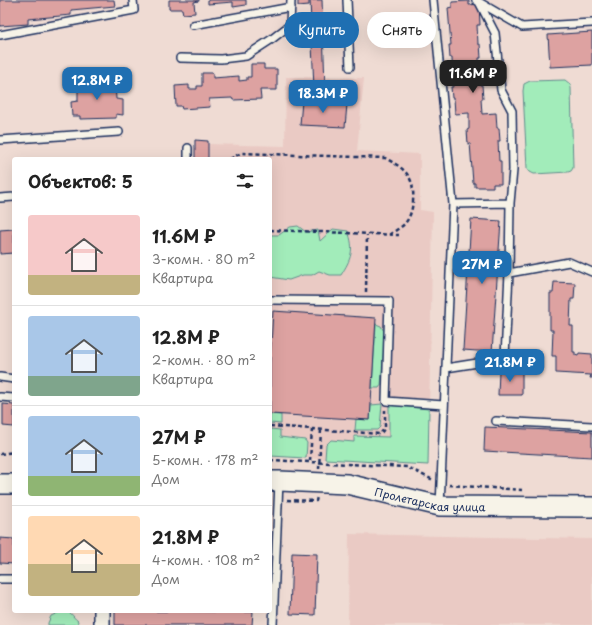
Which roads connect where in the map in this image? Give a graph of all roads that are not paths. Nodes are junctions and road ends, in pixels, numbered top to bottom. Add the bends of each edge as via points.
1 (134, 0) edge
2 (347, 0) edge
3 (433, 0) edge
4 (478, 1) edge
5 (291, 4) edge
6 (592, 23) edge
7 (193, 25) dead end
8 (0, 35) edge
9 (180, 58) dead end
10 (350, 67) dead end
11 (119, 132) dead end
12 (0, 140) edge
13 (188, 148) dead end
14 (188, 157) edge
15 (12, 197) edge
16 (0, 198) edge
17 (510, 203) junction
18 (453, 204) junction
19 (592, 272) edge
20 (509, 273) junction
21 (272, 300) edge
22 (446, 368) junction
23 (0, 377) edge
24 (12, 379) edge
25 (0, 397) edge
26 (12, 398) edge
27 (444, 405) junction
28 (496, 421) dead end
29 (592, 426) edge
30 (274, 481) edge
31 (0, 484) edge
32 (12, 484) edge
33 (440, 506) junction
34 (272, 507) edge
35 (278, 507) junction
36 (592, 507) edge
37 (0, 579) edge
38 (12, 579) edge
39 (102, 613) edge
40 (102, 625) edge
41 (273, 625) edge

1 - 8 lane via 134,10
2 - 10 lane
3 - 18 lane
4 - 6 lane via 522,27
4 - 17 lane via 495,33 501,90 512,111 513,170
5 - 7 lane
5 - 9 lane via 290,25 246,56 221,59
11 - 12 lane
13 - 14 lane
15 - 16 lane
17 - 18 lane
17 - 20 lane
18 - 22 lane
19 - 20 lane via 569,262
20 - 22 lane via 505,357
21 - 27 lane via 389,301 386,401
22 - 27 lane
23 - 24 lane
25 - 26 lane
27 - 33 lane
28 - 29 lane
30 - 33 street, Пролетарская улица via 348,484
30 - 35 lane
31 - 32 street
33 - 36 street, Пролетарская улица
34 - 35 lane
35 - 41 lane
37 - 38 lane
39 - 40 street

